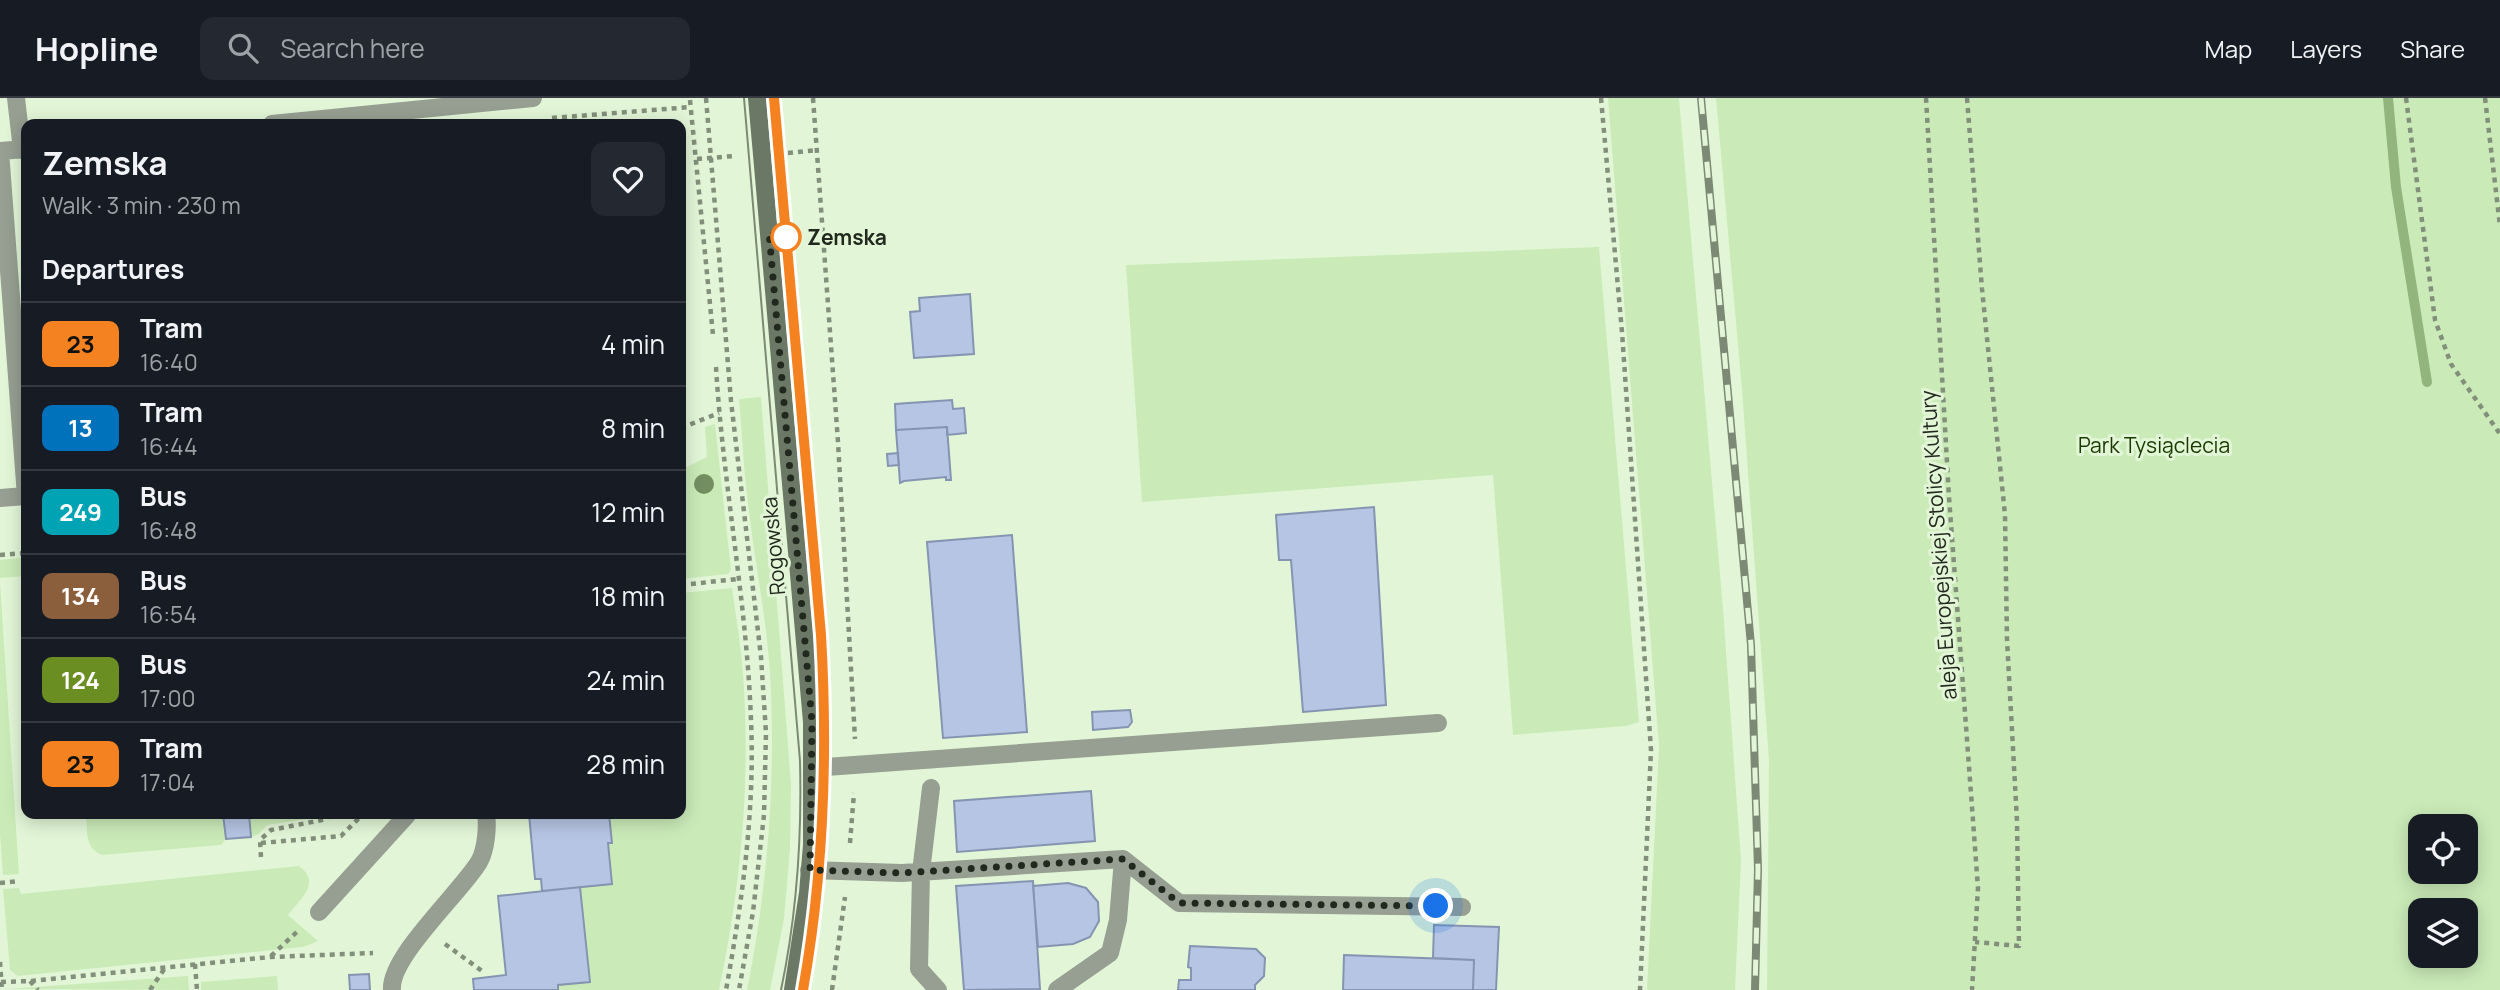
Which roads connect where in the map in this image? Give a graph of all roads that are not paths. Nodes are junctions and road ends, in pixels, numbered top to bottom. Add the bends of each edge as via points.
1 (16, 98) edge
2 (533, 98) edge
3 (757, 98) edge
4 (322, 119) edge
5 (21, 130) edge
6 (21, 149) edge
7 (0, 151) edge
8 (21, 430) edge
9 (21, 496) edge
10 (0, 498) edge
11 (1438, 723) dead end
12 (812, 768) junction
13 (931, 788) dead end
14 (403, 819) edge
15 (485, 819) edge
16 (1123, 859) junction
17 (810, 870) junction
18 (921, 872) junction
19 (1462, 907) dead end
20 (319, 912) road end
21 (393, 990) edge
22 (793, 990) edge
23 (938, 990) edge
24 (1057, 990) edge

1 - 5 street
2 - 4 street
3 - 12 street, Rogowska via 812,722
6 - 7 street
7 - 8 street
9 - 10 street
11 - 12 street
12 - 17 street, Rogowska
13 - 18 street
14 - 20 street
15 - 21 street via 481,859 408,950 391,981
16 - 18 street
16 - 19 street via 1179,903
16 - 24 street via 1110,953
17 - 18 street
17 - 22 street, Rogowska
18 - 23 street via 919,969

